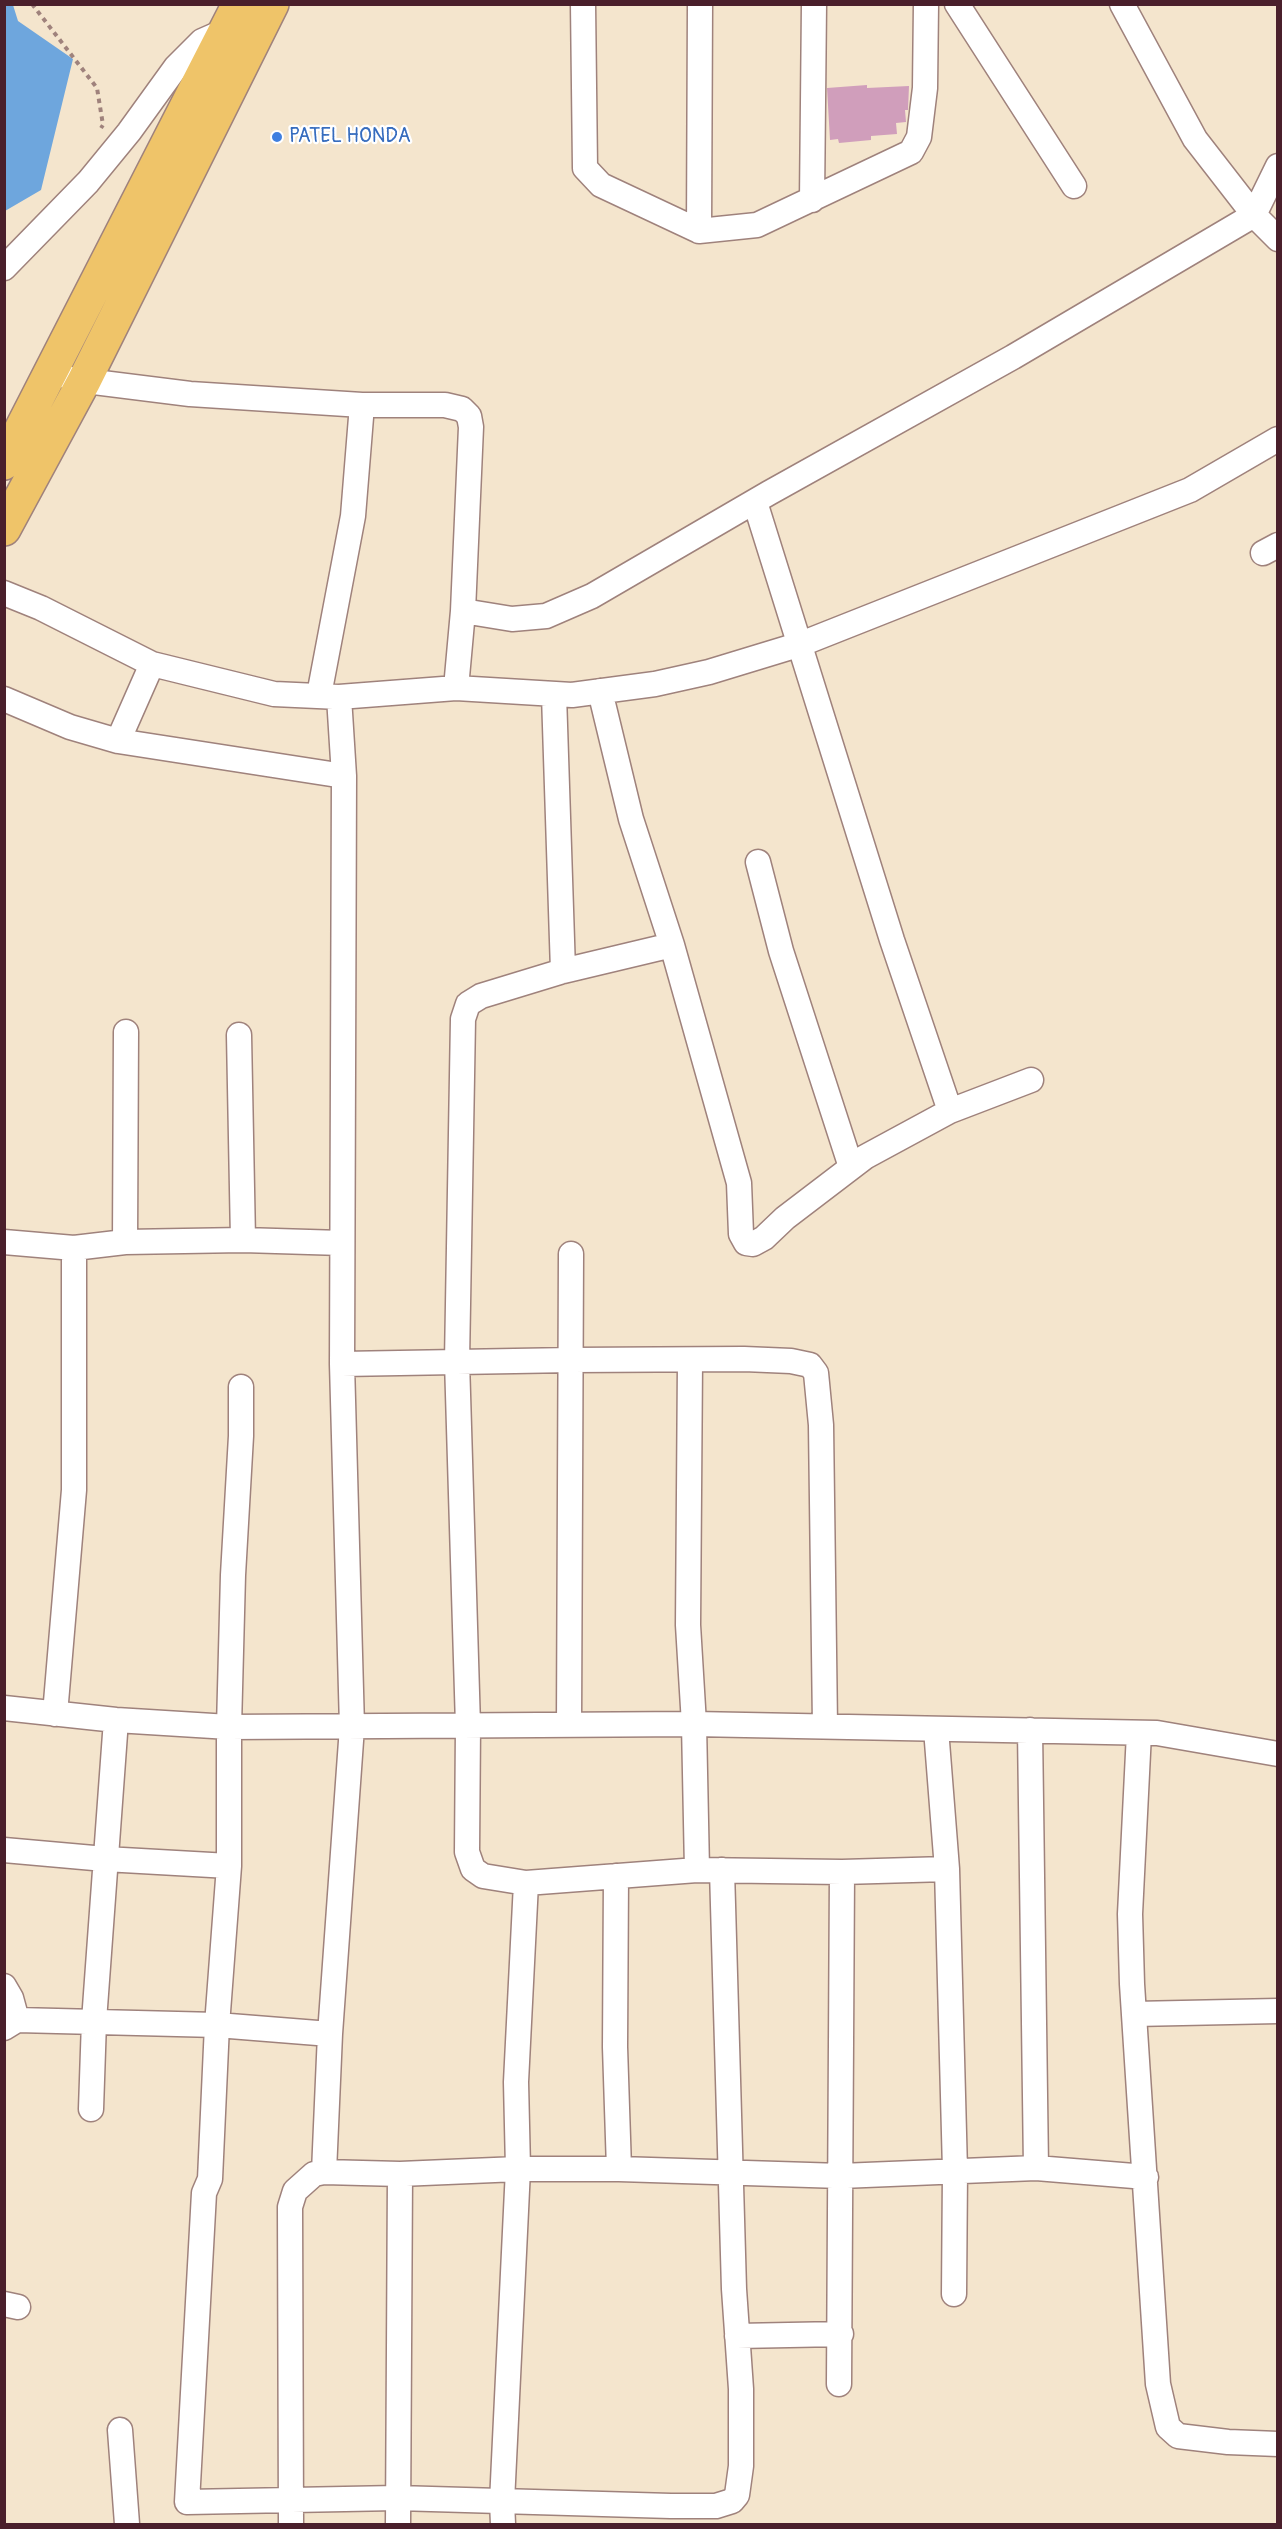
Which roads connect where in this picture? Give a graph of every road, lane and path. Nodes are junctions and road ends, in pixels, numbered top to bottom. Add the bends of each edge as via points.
1 (32, 4) edge
2 (272, 4) edge
3 (583, 4) edge
4 (700, 4) edge
5 (814, 4) edge
6 (926, 4) edge
7 (957, 4) edge
8 (1122, 4) edge
9 (233, 17) edge
10 (202, 113) junction
11 (96, 135) dead end
12 (1278, 166) edge
13 (1074, 186) dead end
14 (812, 200) junction
15 (1254, 215) junction
16 (699, 231) junction
17 (1278, 239) edge
18 (4, 268) edge
19 (48, 377) junction
20 (84, 381) junction
21 (362, 405) junction
22 (1278, 440) edge
23 (4, 463) edge
24 (755, 502) junction
25 (4, 529) edge
26 (4, 593) edge
27 (463, 611) junction
28 (801, 644) junction
29 (152, 664) junction
30 (456, 687) junction
31 (600, 691) junction
32 (554, 695) junction
33 (329, 696) junction
34 (4, 699) edge
35 (118, 741) junction
36 (344, 776) junction
37 (758, 862) dead end
38 (672, 945) junction
39 (564, 971) junction
40 (126, 1032) dead end
41 (238, 1035) dead end
42 (1031, 1080) dead end
43 (950, 1111) junction
44 (851, 1167) junction
45 (243, 1240) junction
46 (4, 1242) edge
47 (125, 1242) junction
48 (342, 1243) junction
49 (74, 1248) junction
50 (571, 1254) dead end
51 (572, 1360) junction
52 (690, 1361) junction
53 (457, 1362) junction
54 (342, 1364) junction
55 (241, 1387) dead end
56 (4, 1708) edge
57 (55, 1714) junction
58 (116, 1720) junction
59 (694, 1724) junction
60 (569, 1725) junction
61 (468, 1726) junction
62 (825, 1726) junction
63 (229, 1727) junction
64 (352, 1727) junction
65 (936, 1729) junction
66 (1030, 1731) junction
67 (1139, 1733) junction
68 (1278, 1754) edge
69 (4, 1850) edge
70 (105, 1859) junction
71 (229, 1866) junction
72 (947, 1869) junction
73 (697, 1870) junction
74 (722, 1870) junction
75 (843, 1872) junction
76 (616, 1876) junction
77 (526, 1883) junction
78 (4, 1986) edge
79 (1278, 2011) edge
80 (1134, 2014) junction
81 (94, 2021) junction
82 (11, 2024) edge
83 (217, 2025) junction
84 (330, 2034) junction
85 (91, 2109) dead end
86 (1036, 2168) junction
87 (519, 2169) junction
88 (619, 2169) junction
89 (732, 2171) junction
90 (954, 2171) junction
91 (324, 2172) junction
92 (400, 2174) junction
93 (841, 2176) junction
94 (1146, 2177) junction
95 (954, 2294) dead end
96 (840, 2334) junction
97 (737, 2336) junction
98 (839, 2384) dead end
99 (120, 2430) dead end
100 (1278, 2444) edge
101 (397, 2498) junction
102 (291, 2499) junction
103 (502, 2513) edge
104 (626, 2514) edge
105 (127, 2524) edge
106 (291, 2524) edge
107 (398, 2524) edge

1 - 11 path via 97,88 103,125
2 - 10 main road
3 - 16 street via 585,168 601,185
4 - 16 street
5 - 14 street
6 - 14 street via 920,137 911,152
7 - 13 street
8 - 15 street via 1195,138
9 - 10 main road
9 - 18 street via 176,67 88,182
10 - 19 main road
10 - 20 main road
12 - 15 street
14 - 16 street via 757,225
15 - 17 street
15 - 24 street
19 - 20 street
19 - 23 main road
20 - 21 street via 190,394
20 - 25 main road
21 - 27 street via 445,405 462,409 469,416
21 - 33 street via 353,516
22 - 28 street via 1190,490
24 - 27 street via 592,596 546,616 512,619
24 - 28 street
26 - 29 street
27 - 30 street
28 - 31 street via 709,672
28 - 43 street via 892,940
29 - 33 street via 274,694
29 - 35 street
30 - 32 street
30 - 33 street
31 - 32 street
31 - 38 street via 631,819
32 - 39 street
33 - 36 street
34 - 35 street via 70,727
35 - 36 street
36 - 48 street
37 - 44 street via 781,951
38 - 39 street
38 - 44 street via 739,1183 741,1234 746,1243 764,1238
39 - 53 street via 481,996 468,1004 463,1019
40 - 47 street
41 - 45 street
42 - 43 street
43 - 44 street
45 - 47 street
45 - 48 street
46 - 49 street
47 - 49 street
48 - 54 street
49 - 57 street via 74,1490
50 - 51 street
51 - 52 street
51 - 53 street
51 - 60 street
52 - 59 street via 688,1625
52 - 62 street via 791,1361 810,1365 816,1373 821,1425
53 - 54 street
53 - 61 street
54 - 64 street
55 - 63 street
56 - 57 street
57 - 58 street
58 - 63 street
58 - 70 street
59 - 60 street
59 - 62 street
59 - 73 street
60 - 61 street
61 - 64 street
61 - 77 street via 467,1835 473,1869 483,1876
62 - 65 street
63 - 64 street
63 - 71 street
64 - 84 street
65 - 66 street
65 - 72 street
66 - 67 street
66 - 86 street
67 - 68 street
67 - 80 street via 1130,1914
69 - 70 street
70 - 71 street
70 - 81 street
71 - 83 street
72 - 75 street
72 - 90 street
73 - 74 street
73 - 76 street
74 - 75 street
74 - 89 street
75 - 93 street
76 - 77 street
76 - 88 street
77 - 87 street via 516,2082
78 - 82 street via 11,1998
79 - 80 street
80 - 94 street
81 - 82 street
81 - 83 street
81 - 85 street
83 - 84 street
83 - 102 street via 187,2502
84 - 91 street
86 - 90 street
86 - 94 street
87 - 88 street
87 - 92 street
87 - 103 street
88 - 89 street
89 - 93 street
89 - 97 street
90 - 93 street
90 - 95 street
91 - 92 street
91 - 102 street via 305,2180 295,2191 290,2206
92 - 101 street
93 - 96 street
94 - 100 street via 1158,2384 1168,2427 1178,2436
96 - 97 street
96 - 98 street
97 - 104 street via 741,2466 737,2495 716,2506
99 - 105 street
101 - 102 street
101 - 103 street
101 - 107 street
102 - 106 street
103 - 104 street

